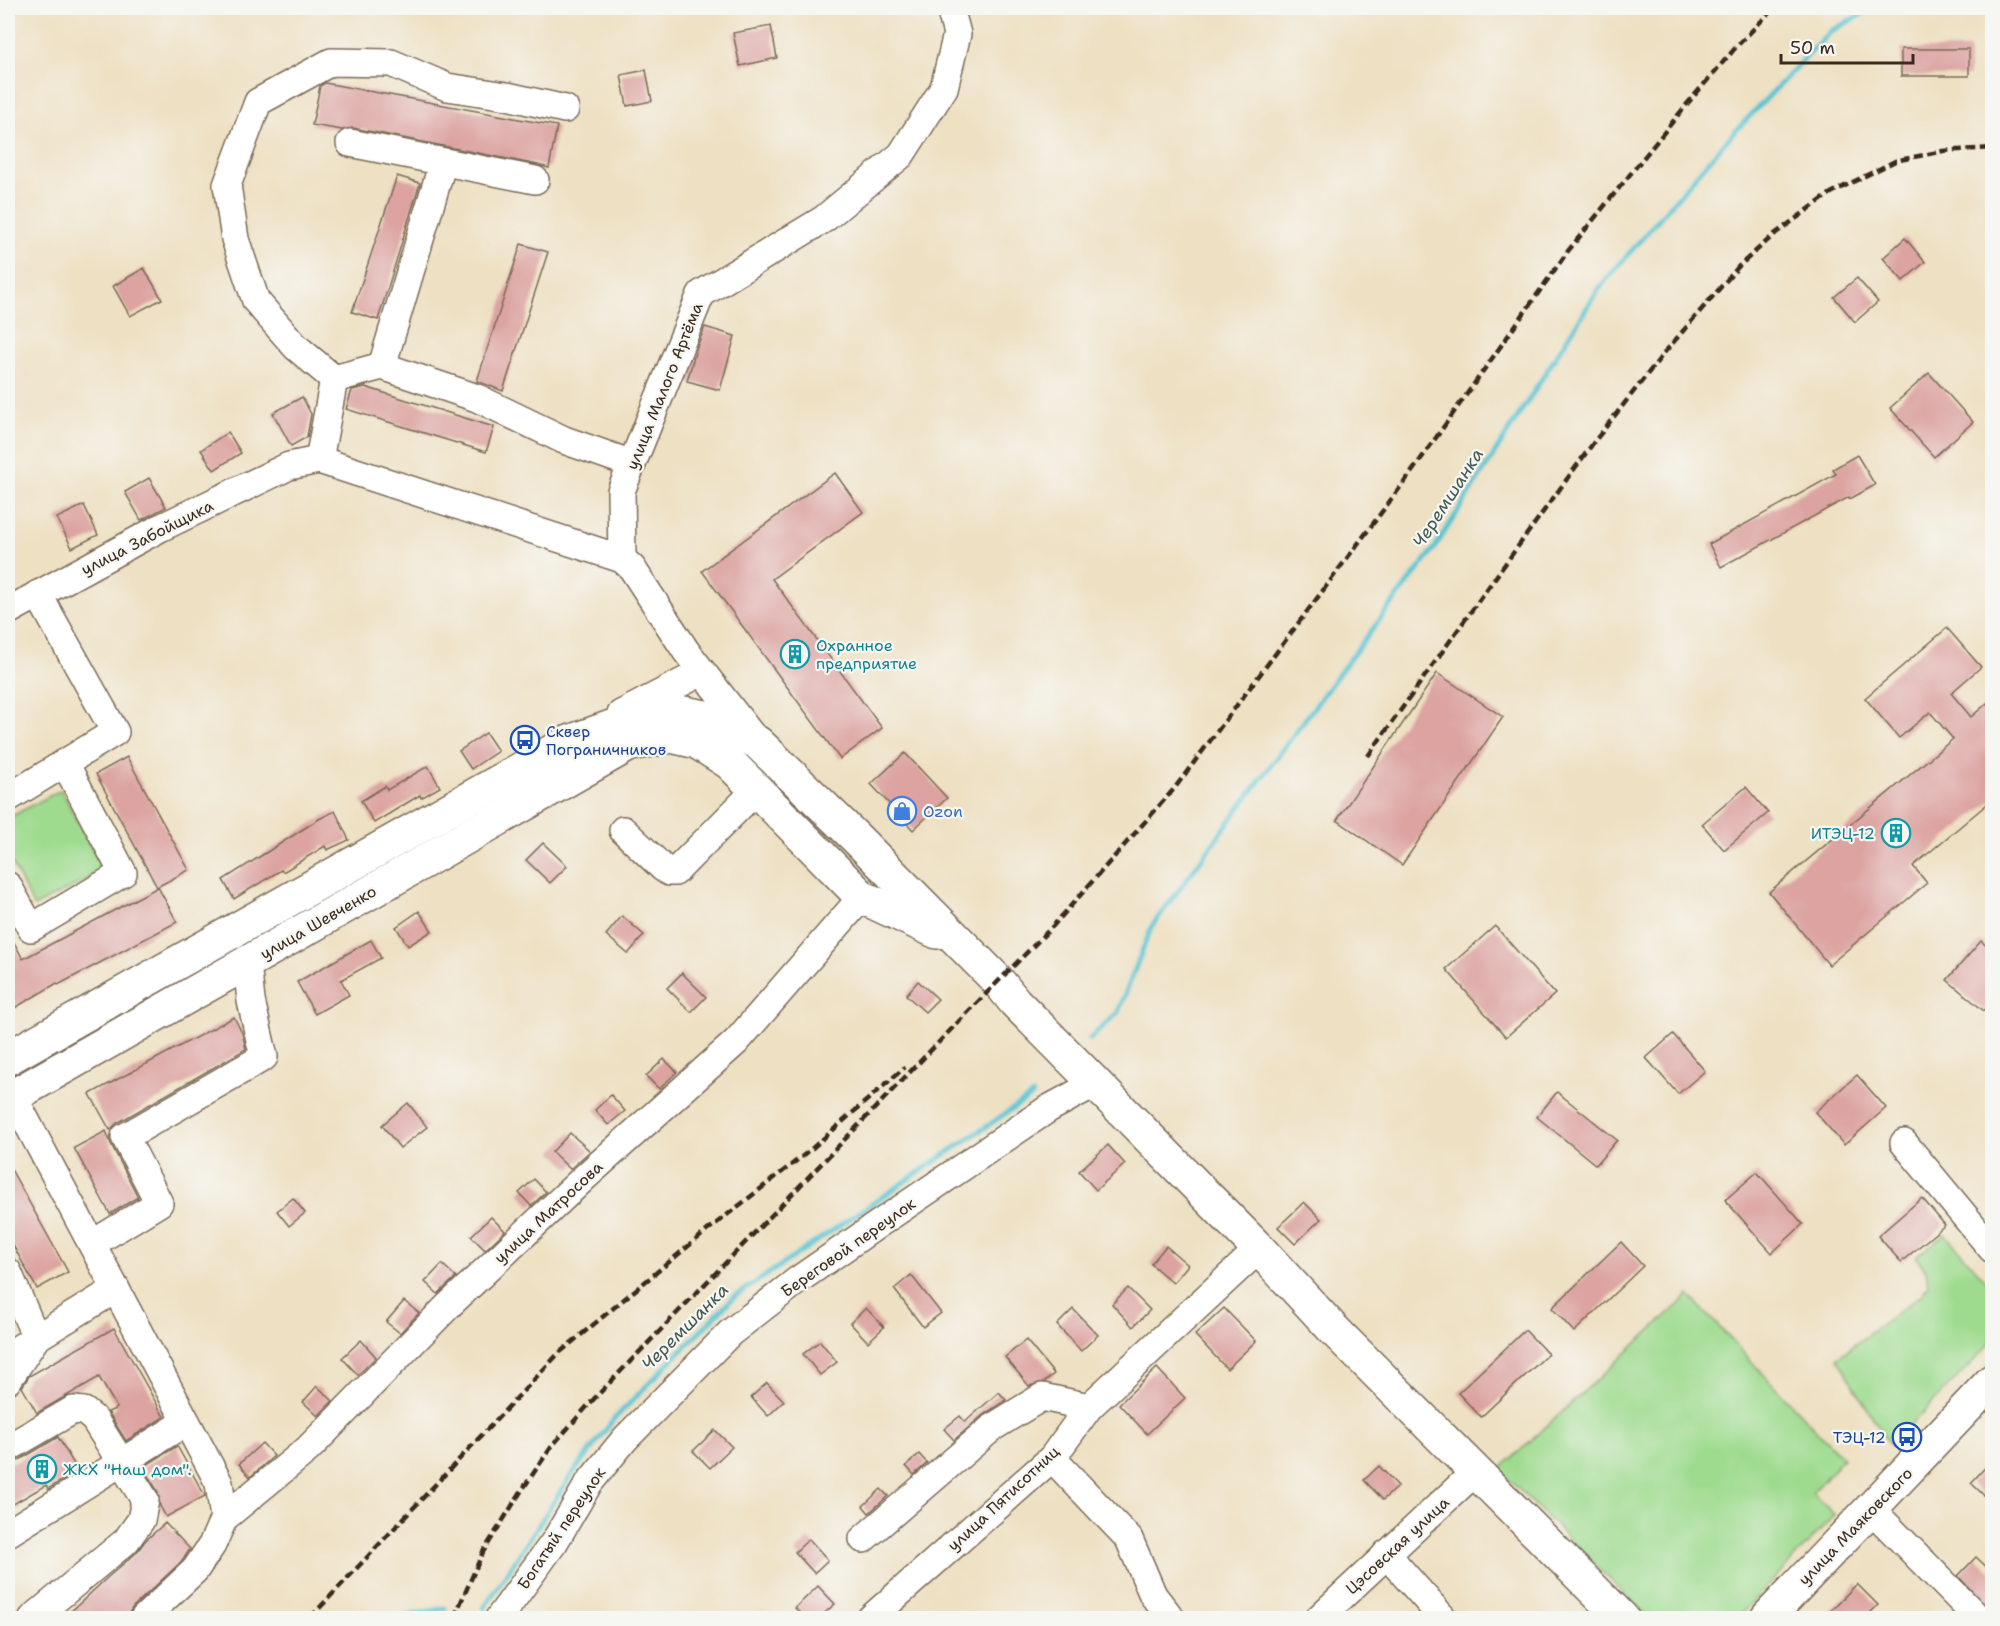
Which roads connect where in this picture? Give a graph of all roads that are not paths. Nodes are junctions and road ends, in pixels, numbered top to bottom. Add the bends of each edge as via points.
1 (950, 8) edge
2 (565, 109) dead end
3 (350, 143) dead end
4 (443, 162) junction
5 (535, 180) dead end
6 (381, 366) junction
7 (334, 379) junction
8 (319, 460) junction
9 (632, 464) junction
10 (622, 559) junction
11 (38, 594) junction
12 (8, 611) edge
13 (702, 672) junction
14 (569, 742) junction
15 (758, 743) junction
16 (628, 745) junction
17 (65, 763) junction
18 (756, 790) junction
19 (8, 798) edge
20 (623, 830) dead end
21 (8, 886) edge
22 (862, 897) junction
23 (956, 940) junction
24 (247, 963) junction
25 (8, 1058) edge
26 (1090, 1079) junction
27 (10, 1097) edge
28 (1904, 1143) dead end
29 (92, 1244) junction
30 (1259, 1249) junction
31 (1992, 1249) edge
32 (10, 1281) edge
33 (116, 1289) junction
34 (36, 1338) junction
35 (8, 1355) edge
36 (8, 1380) edge
37 (1992, 1381) edge
38 (1089, 1407) junction
39 (186, 1422) junction
40 (625, 1439) joint
41 (8, 1448) edge
42 (1052, 1458) junction
43 (122, 1462) junction
44 (1475, 1472) junction
45 (1871, 1509) junction
46 (224, 1518) junction
47 (8, 1533) edge
48 (863, 1539) dead end
49 (1386, 1554) junction
50 (33, 1618) edge
51 (144, 1618) edge
52 (500, 1618) edge
53 (872, 1618) edge
54 (1171, 1618) edge
55 (1319, 1618) edge
56 (1443, 1618) edge
57 (1622, 1618) edge
58 (1767, 1618) edge
59 (1978, 1618) edge

1 - 9 street, улица Малого Артёма via 957,34 944,88 901,155 824,219 701,294
2 - 7 street via 447,87 391,63 331,62 258,102 227,185 235,239 256,301 296,347
3 - 4 street
4 - 5 street
4 - 6 street
6 - 7 street
6 - 9 street via 477,398 564,440
7 - 8 street
8 - 10 street
8 - 11 street, улица Забойщика via 289,466 160,528
9 - 10 street, улица Малого Артёма via 621,491
10 - 13 street
11 - 12 street, улица Забойщика
11 - 17 street via 115,732
13 - 14 street
13 - 15 street
13 - 16 street
14 - 15 main road, улица Шевченко via 639,717 673,711 716,719
14 - 25 main road, улица Шевченко
15 - 23 main road, улица Шевченко
16 - 18 main road, улица Шевченко via 671,736 697,742 730,763
16 - 24 main road, улица Шевченко
17 - 19 street
17 - 21 street via 123,873 31,928
18 - 20 street via 675,872 663,868
18 - 22 main road, улица Шевченко
22 - 23 main road
22 - 46 street, улица Матросова via 736,1042 449,1305 308,1449
23 - 26 main road, улица Шевченко
24 - 27 main road, улица Шевченко
24 - 29 street via 264,1057 125,1137 159,1203
26 - 30 main road, улица Шевченко
26 - 40 street, Береговой переулок via 798,1280 730,1333
27 - 29 street
28 - 31 street
29 - 33 street
30 - 38 street, улица Пятисотниц
30 - 44 main road, улица Шевченко
32 - 34 street
33 - 34 street
33 - 39 street
34 - 35 street
34 - 36 street
37 - 45 main road, улица Маяковского
38 - 42 street, улица Пятисотниц
38 - 48 street via 1042,1397 993,1427
39 - 43 street
39 - 46 street via 219,1483
40 - 52 street, Богатый переулок via 589,1483 555,1541
41 - 43 street via 73,1410 84,1411 94,1419
42 - 53 street, улица Пятисотниц
42 - 54 street via 1129,1539 1153,1595
43 - 47 street
43 - 50 street via 145,1500 141,1520 126,1541
44 - 49 street, Цэсовская улица
44 - 57 main road, улица Шевченко
45 - 58 main road, улица Маяковского
45 - 59 street
46 - 51 street via 195,1570
49 - 55 street, Цэсовская улица
49 - 56 street

